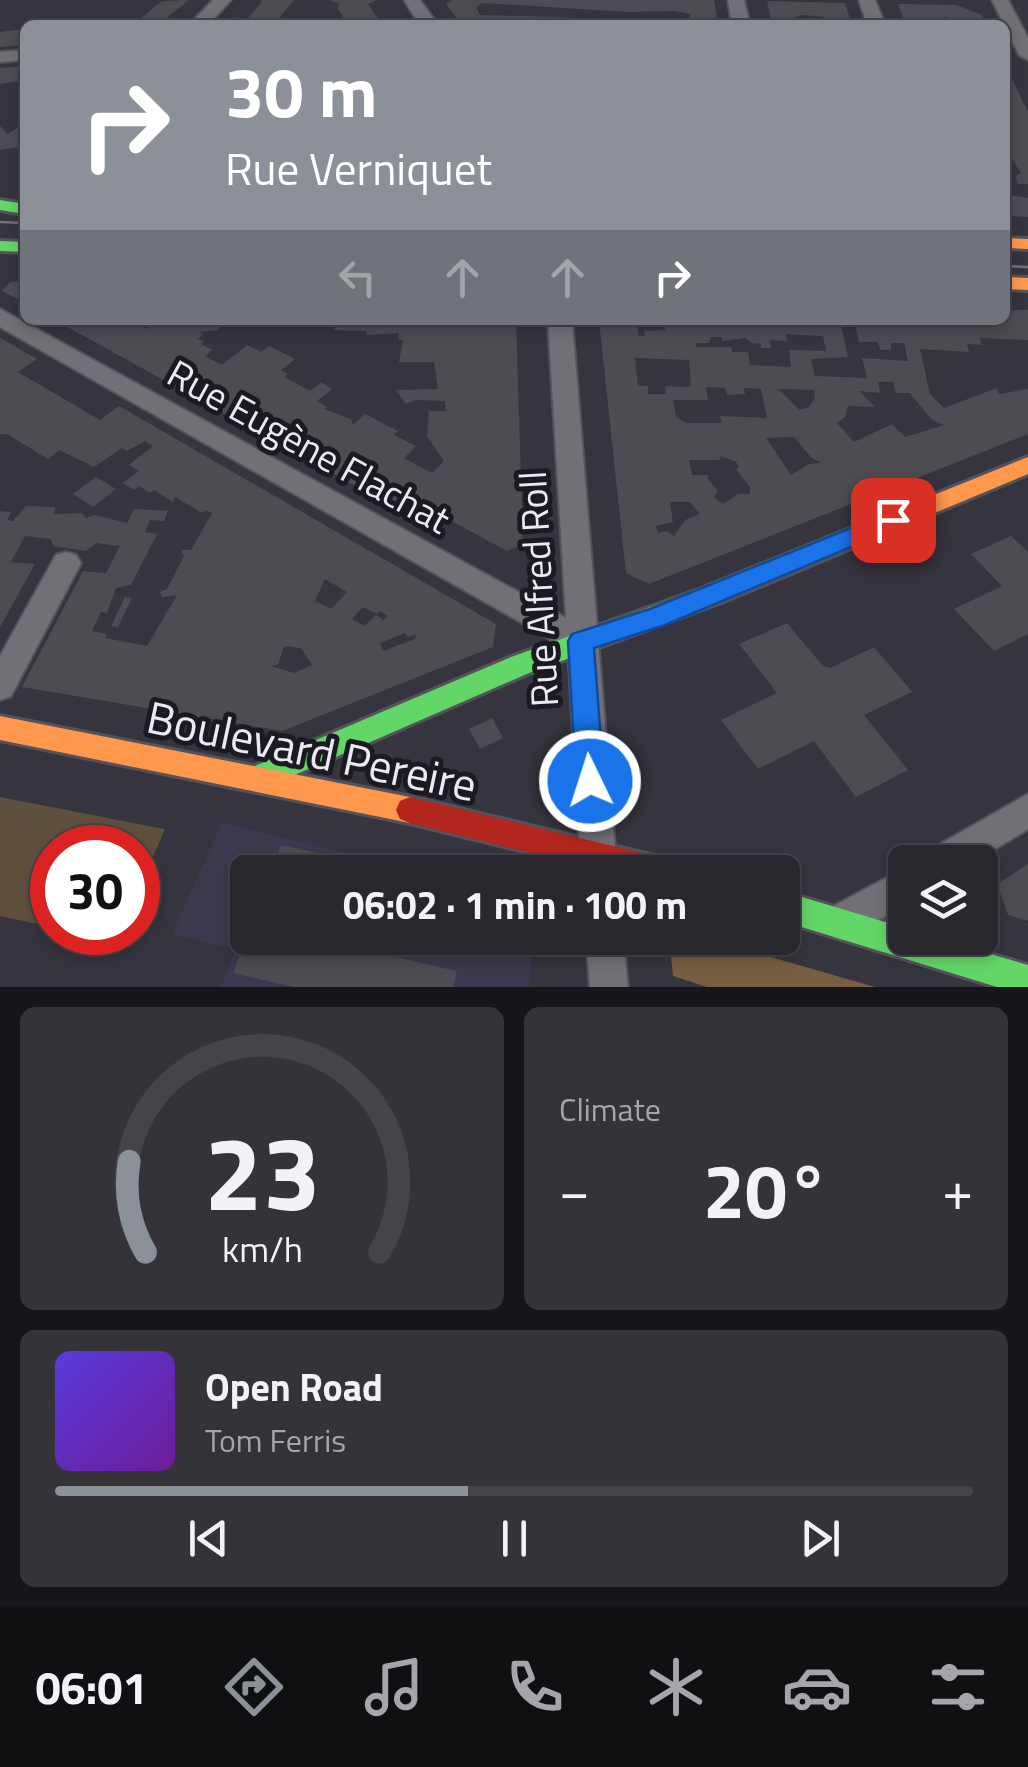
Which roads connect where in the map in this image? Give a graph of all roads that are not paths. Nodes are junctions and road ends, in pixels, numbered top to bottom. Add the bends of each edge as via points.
1 (223, 0) edge
2 (1000, 0) edge
3 (203, 20) edge
4 (1028, 55) edge
5 (0, 317) edge
6 (560, 325) edge
7 (1028, 464) edge
8 (66, 563) dead end
9 (581, 641) junction
10 (0, 686) edge
11 (0, 728) edge
12 (260, 777) junction
13 (1028, 810) edge
14 (971, 845) edge
15 (570, 855) edge
16 (597, 855) edge
17 (888, 896) edge
18 (800, 911) edge
19 (841, 922) junction
20 (606, 955) edge
21 (1028, 981) edge
22 (608, 987) edge

1 - 3 street
2 - 4 street
5 - 9 street, Rue Eugène Flachat
6 - 9 street, Rue Alfred Roll
7 - 9 main road via 656,618
8 - 10 street
9 - 12 main road
9 - 16 street, Rue Alfred Roll
11 - 12 main road, Boulevard Pereire
12 - 15 main road, Boulevard Pereire
13 - 14 street
17 - 19 street
18 - 19 main road
19 - 21 main road
20 - 22 street

